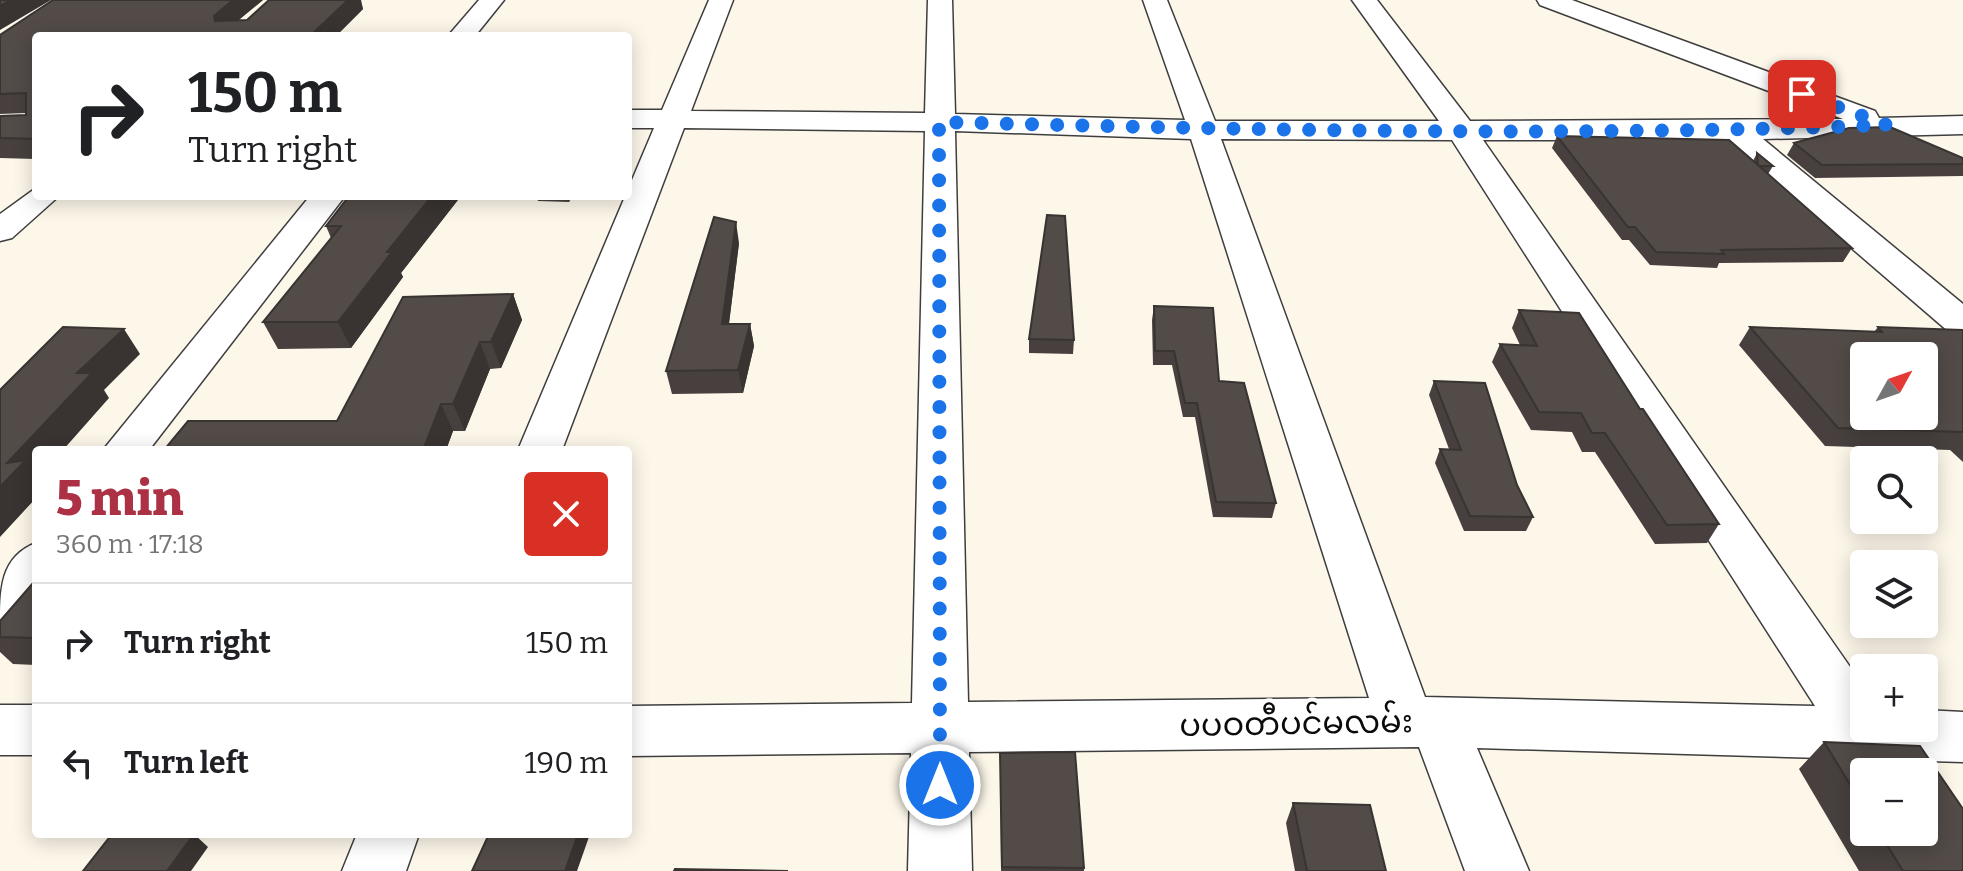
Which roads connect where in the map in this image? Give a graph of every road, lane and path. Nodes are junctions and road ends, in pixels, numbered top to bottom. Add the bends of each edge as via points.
1 (492, 0) edge
2 (721, 0) edge
3 (940, 0) edge
4 (1155, 0) edge
5 (1364, 0) edge
6 (1549, 0) edge
7 (464, 32) edge
8 (632, 119) edge
9 (674, 119) junction
10 (939, 122) junction
11 (1887, 125) junction
12 (1203, 130) junction
13 (1461, 130) junction
14 (1734, 131) junction
15 (1957, 137) edge
16 (37, 200) edge
17 (325, 200) edge
18 (0, 231) edge
19 (1963, 324) edge
20 (128, 446) edge
21 (542, 446) edge
22 (32, 567) edge
23 (0, 607) edge
24 (1850, 713) edge
25 (1421, 722) junction
26 (940, 727) junction
27 (0, 730) edge
28 (32, 730) edge
29 (632, 731) edge
30 (1850, 732) edge
31 (1938, 740) edge
32 (1959, 742) edge
33 (386, 838) edge
34 (374, 871) edge
35 (940, 871) edge
36 (1497, 871) edge

1 - 7 street
2 - 9 street
3 - 10 street
4 - 12 street
5 - 13 street
6 - 11 street
8 - 9 street
9 - 10 street
9 - 21 street
10 - 12 street
10 - 26 street
11 - 14 street
11 - 15 street
12 - 13 street
12 - 25 street
13 - 14 street
13 - 24 street
14 - 19 street
16 - 18 street
17 - 20 street
22 - 23 street
25 - 26 street, ပပဝတီပင်မလမ်း
25 - 30 street, ပပဝတီပင်မလမ်း
25 - 36 street
26 - 29 street, ပပဝတီပင်မလမ်း
26 - 35 street
27 - 28 street
31 - 32 street, ပပဝတီပင်မလမ်း
33 - 34 street

